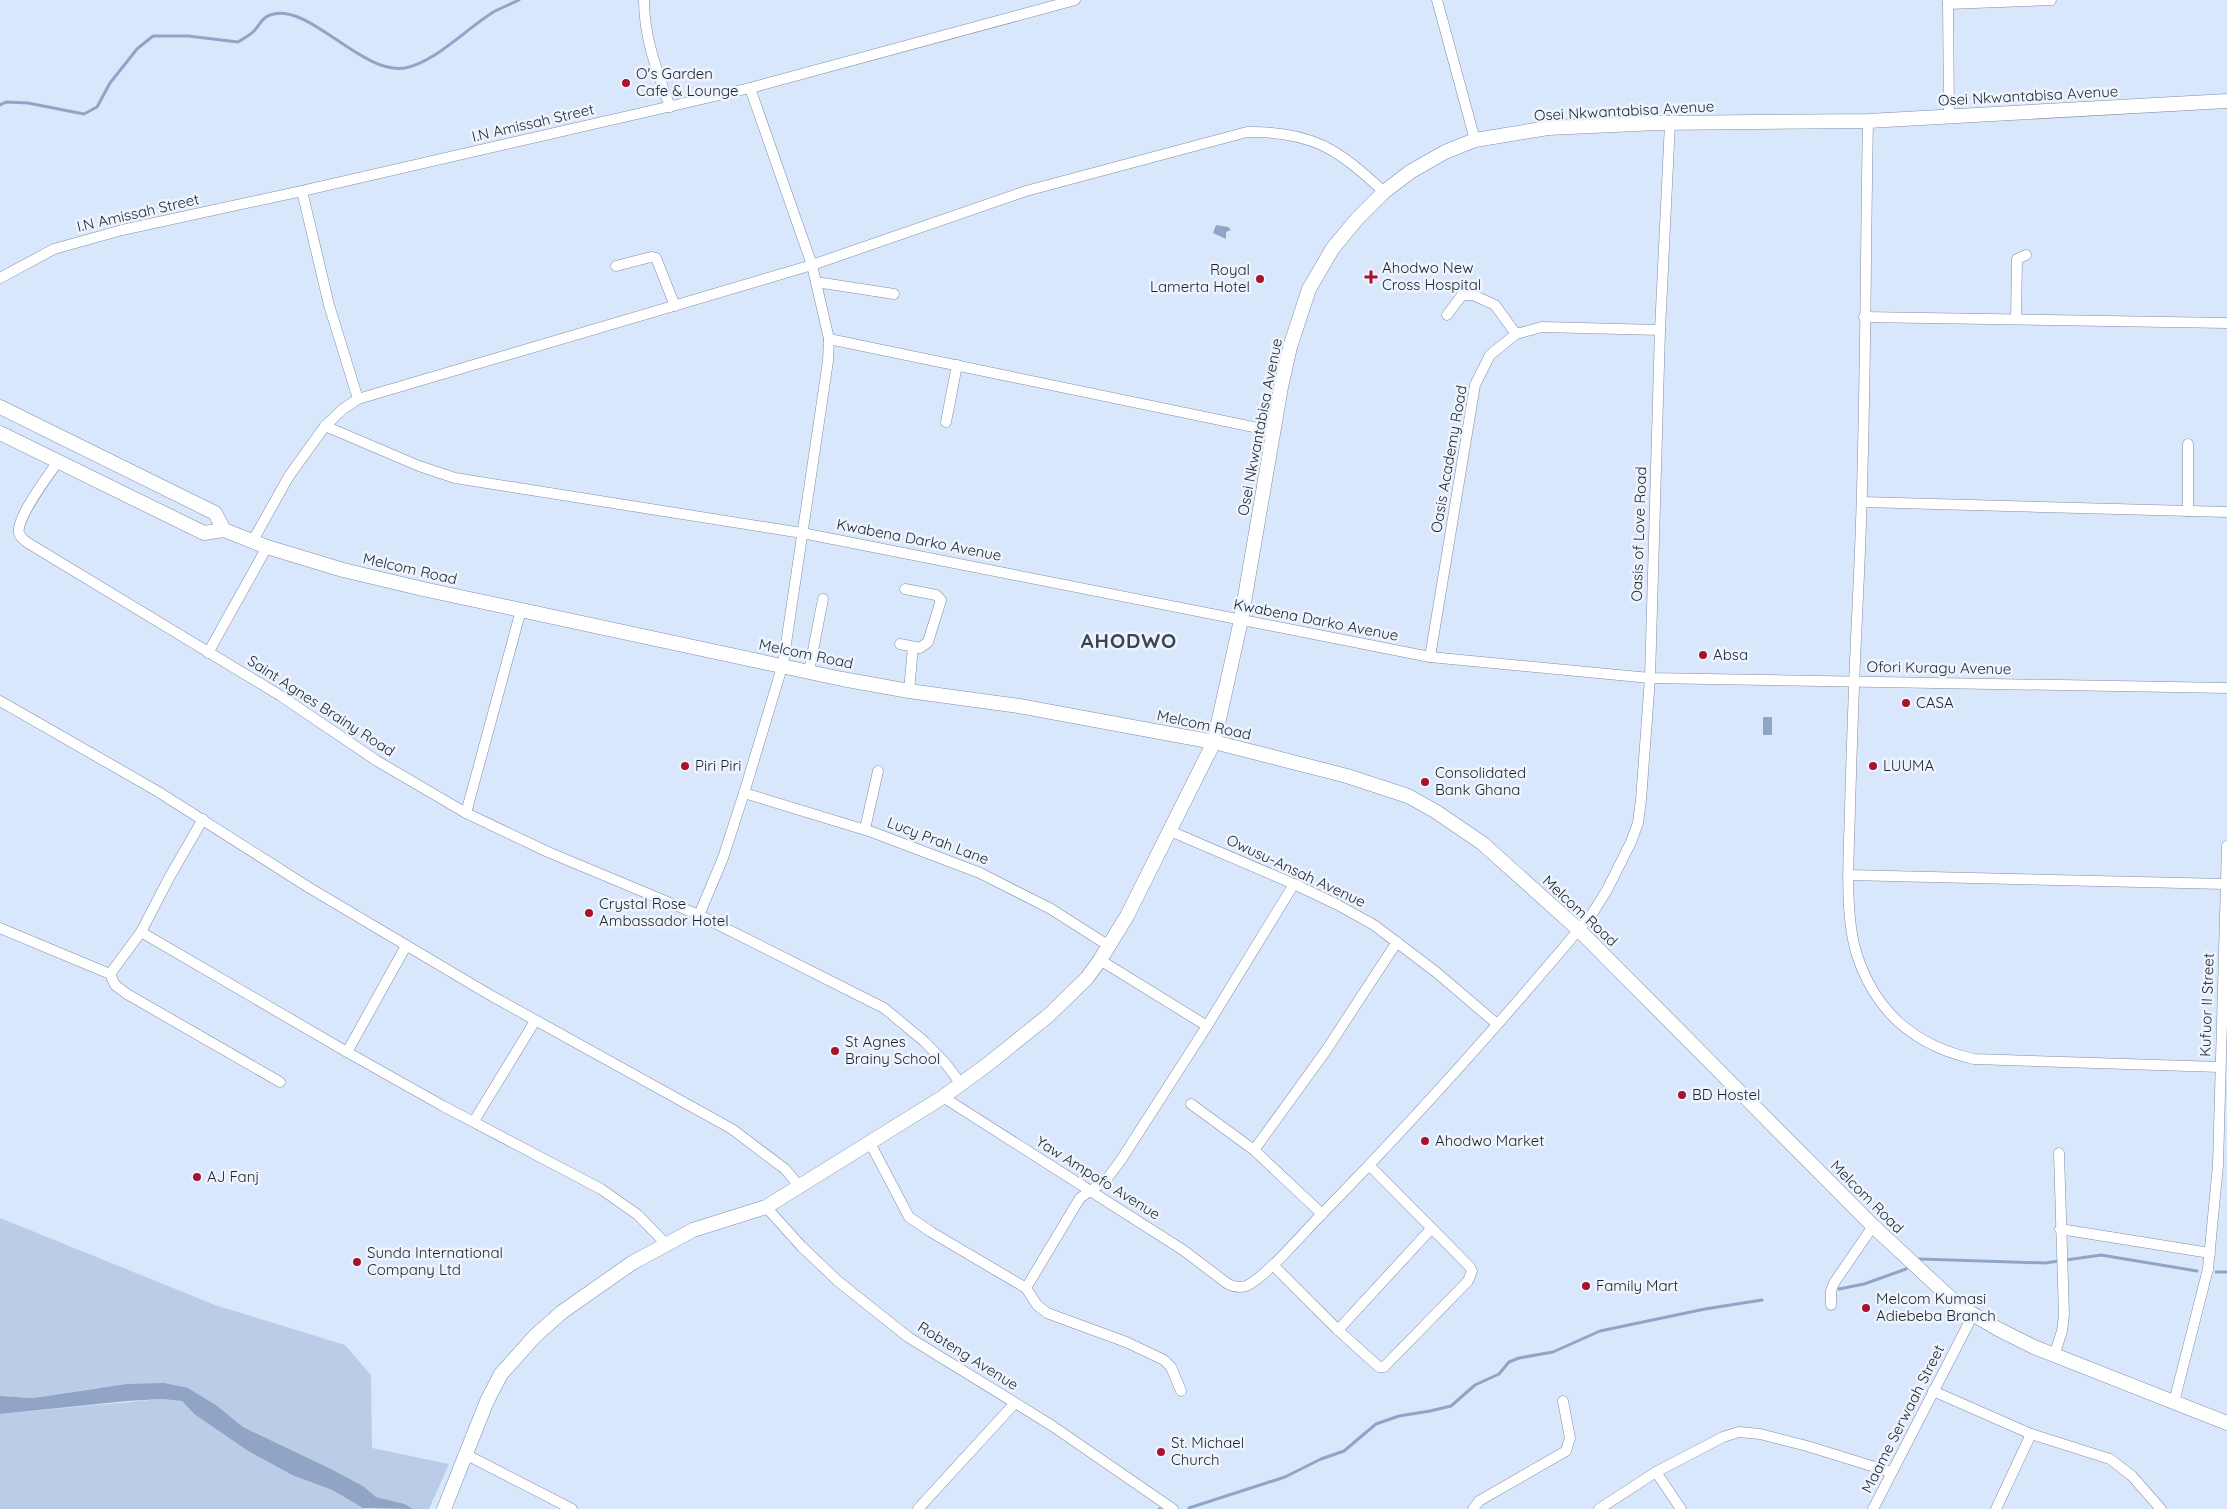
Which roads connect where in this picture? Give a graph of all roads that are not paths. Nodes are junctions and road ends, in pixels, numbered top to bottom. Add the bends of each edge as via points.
1 (644, 0) edge
2 (1075, 0) edge
3 (1437, 0) edge
4 (2051, 0) edge
5 (1948, 2) edge
6 (750, 88) junction
7 (2227, 101) edge
8 (670, 107) junction
9 (1949, 117) junction
10 (1868, 121) junction
11 (1670, 123) junction
12 (1475, 140) junction
13 (302, 191) junction
14 (1384, 192) junction
15 (2026, 255) dead end
16 (812, 265) junction
17 (616, 266) dead end
18 (0, 278) edge
19 (816, 282) junction
20 (894, 294) dead end
21 (675, 306) junction
22 (1447, 315) dead end
23 (1864, 317) junction
24 (2016, 319) junction
25 (2227, 323) edge
26 (1660, 330) junction
27 (1516, 334) junction
28 (829, 339) junction
29 (957, 366) junction
30 (358, 399) junction
31 (0, 407) edge
32 (946, 422) dead end
33 (325, 426) junction
34 (1273, 431) junction
35 (0, 433) edge
36 (2188, 444) dead end
37 (59, 460) junction
38 (1862, 502) junction
39 (2188, 511) junction
40 (2227, 512) edge
41 (224, 530) junction
42 (802, 532) junction
43 (252, 542) junction
44 (267, 547) junction
45 (905, 589) dead end
46 (823, 599) dead end
47 (521, 610) junction
48 (1241, 620) junction
49 (900, 644) dead end
50 (913, 647) junction
51 (208, 653) junction
52 (1430, 657) junction
53 (782, 664) junction
54 (809, 672) junction
55 (1650, 678) junction
56 (1853, 681) junction
57 (2227, 688) edge
58 (909, 692) junction
59 (0, 701) edge
60 (1214, 742) junction
61 (878, 771) dead end
62 (744, 792) junction
63 (466, 813) junction
64 (203, 819) junction
65 (865, 829) junction
66 (1170, 831) junction
67 (2227, 846) edge
68 (1848, 875) junction
69 (1294, 884) junction
70 (2225, 884) junction
71 (699, 915) junction
72 (0, 928) edge
73 (1578, 930) junction
74 (141, 932) junction
75 (1397, 942) junction
76 (406, 946) junction
77 (1109, 946) junction
78 (1100, 960) junction
79 (110, 974) junction
80 (535, 1021) junction
81 (1497, 1024) junction
82 (1207, 1026) junction
83 (347, 1052) junction
84 (2220, 1067) junction
85 (280, 1082) dead end
86 (961, 1084) junction
87 (943, 1098) junction
88 (1192, 1104) dead end
89 (474, 1121) junction
90 (870, 1143) junction
91 (1254, 1150) junction
92 (2059, 1153) dead end
93 (2222, 1165) edge
94 (1370, 1166) junction
95 (800, 1187) junction
96 (1089, 1190) junction
97 (766, 1207) junction
98 (1322, 1214) junction
99 (1873, 1226) junction
100 (1431, 1229) junction
101 (2060, 1229) junction
102 (666, 1244) junction
103 (2210, 1252) junction
104 (1273, 1265) junction
105 (1235, 1287) joint
106 (1026, 1288) junction
107 (1831, 1305) dead end
108 (1973, 1315) junction
109 (1338, 1330) junction
110 (2054, 1356) junction
111 (1181, 1391) dead end
112 (1933, 1391) junction
113 (1563, 1400) dead end
114 (2174, 1402) junction
115 (1015, 1403) junction
116 (2227, 1423) edge
117 (2031, 1434) junction
118 (465, 1454) junction
119 (1656, 1472) junction
120 (1891, 1472) junction
121 (444, 1509) edge
122 (572, 1509) edge
123 (918, 1509) edge
124 (1173, 1509) edge
125 (1473, 1509) edge
126 (1599, 1509) edge
127 (1681, 1509) edge
128 (1873, 1509) edge
129 (1996, 1509) edge
130 (2160, 1509) edge

1 - 8 street via 644,23
2 - 6 street, I.N Amissah Street
3 - 12 street
4 - 5 street
5 - 9 street
6 - 8 street, I.N Amissah Street
6 - 16 street
7 - 9 main road, Osei Nkwantabisa Avenue
8 - 13 street, I.N Amissah Street
9 - 10 main road, Osei Nkwantabisa Avenue
10 - 11 main road, Osei Nkwantabisa Avenue
10 - 23 street
11 - 12 main road, Osei Nkwantabisa Avenue via 1548,128
11 - 26 street, Oasis of Love Road
12 - 14 main road, Osei Nkwantabisa Avenue via 1445,152
13 - 18 street, I.N Amissah Street via 122,230 54,249
13 - 30 street via 329,305
14 - 16 street via 1332,148 1275,132 1247,132 1026,191
14 - 34 main road, Osei Nkwantabisa Avenue via 1333,248 1309,289 1290,347
15 - 24 street via 2017,259
16 - 19 street
16 - 21 street
17 - 21 street via 651,256 656,258
19 - 20 street
19 - 28 street
21 - 30 street
22 - 27 street via 1462,295 1469,294 1495,305
23 - 24 street
23 - 38 street
24 - 25 street
26 - 27 street, Oasis Academy Road via 1542,327
26 - 55 street, Oasis of Love Road
27 - 52 street, Oasis Academy Road via 1490,356 1475,385
28 - 29 street
28 - 42 street
29 - 32 street
29 - 34 street
30 - 33 street
31 - 41 main road via 215,513
33 - 42 street, Kwabena Darko Avenue via 455,478
33 - 43 street via 289,476
34 - 48 main road, Osei Nkwantabisa Avenue
35 - 37 main road
36 - 39 street
37 - 41 main road via 204,533
37 - 51 street, Saint Agnes Brainy Road via 25,513 18,529 20,537
38 - 39 street
38 - 56 street
39 - 40 street
41 - 43 main road, Melcom Road
42 - 48 street, Kwabena Darko Avenue
42 - 53 street
43 - 44 main road, Melcom Road
44 - 47 main road, Melcom Road via 343,570
44 - 51 street
45 - 50 street via 936,595 941,600 928,642 920,648
46 - 54 street
47 - 53 main road, Melcom Road
47 - 63 street
48 - 52 street, Kwabena Darko Avenue
48 - 60 main road, Osei Nkwantabisa Avenue
49 - 50 street
50 - 58 street
51 - 63 street, Saint Agnes Brainy Road via 281,696 377,761
52 - 55 street, Kwabena Darko Avenue
53 - 54 main road, Melcom Road
53 - 62 street
54 - 58 main road, Melcom Road
55 - 56 street, Ofori Kuragu Avenue
55 - 73 street, Oasis of Love Road via 1638,823 1607,890
56 - 57 street, Ofori Kuragu Avenue
56 - 68 street
58 - 60 main road, Melcom Road via 1019,706
59 - 64 street
60 - 66 main road, Osei Nkwantabisa Avenue
60 - 73 main road, Melcom Road via 1347,776 1408,796 1482,843
61 - 65 street
62 - 65 street, Lucy Prah Lane
62 - 71 street
63 - 71 street, Saint Agnes Brainy Road via 548,852
64 - 74 street
64 - 76 street
65 - 77 street, Lucy Prah Lane via 1019,891
66 - 69 street, Owusu-Ansah Avenue
66 - 77 main road, Osei Nkwantabisa Avenue
67 - 70 street, Kufuor II Street
68 - 70 street
68 - 84 street via 1852,937 1866,978 1891,1016 1934,1047 1974,1059
69 - 75 street, Owusu-Ansah Avenue via 1346,909
69 - 82 street
70 - 84 street, Kufuor II Street
71 - 86 street, Saint Agnes Brainy Road via 884,1008 925,1042
72 - 79 street
73 - 81 street, Oasis of Love Road
73 - 99 main road, Melcom Road
74 - 79 street
74 - 83 street
75 - 81 street, Owusu-Ansah Avenue
75 - 91 street via 1325,1052
76 - 80 street
76 - 83 street
77 - 78 main road, Osei Nkwantabisa Avenue
78 - 82 street
78 - 86 main road, Osei Nkwantabisa Avenue via 1049,1015
79 - 85 street via 115,985 127,994
80 - 89 street
80 - 95 street via 732,1129 785,1169
81 - 94 street, Oasis of Love Road
82 - 96 street via 1121,1160 1106,1180
83 - 89 street
84 - 93 street, Kufuor II Street
86 - 87 main road, Osei Nkwantabisa Avenue
87 - 90 main road, Osei Nkwantabisa Avenue
87 - 96 street, Yaw Ampofo Avenue
88 - 91 street
89 - 102 street via 601,1188 638,1215
90 - 95 main road, Osei Nkwantabisa Avenue
90 - 106 street via 909,1217
91 - 98 street
92 - 101 street
93 - 103 street, Kufuor II Street
94 - 98 street, Oasis of Love Road
94 - 100 street
95 - 97 main road, Osei Nkwantabisa Avenue
96 - 105 street, Yaw Ampofo Avenue
96 - 106 street via 1072,1210
97 - 102 main road, Osei Nkwantabisa Avenue via 693,1230
97 - 115 street, Robteng Avenue via 802,1248 872,1310 908,1337
98 - 104 street, Oasis of Love Road
99 - 107 street via 1834,1283
99 - 108 main road, Melcom Road via 1948,1297
100 - 109 street
100 - 109 street via 1470,1267 1468,1281 1384,1367 1378,1367
101 - 103 street
101 - 110 street via 2064,1323
102 - 118 main road, Osei Nkwantabisa Avenue via 632,1263 562,1312 535,1336 501,1374
103 - 114 street, Kufuor II Street
104 - 105 street, Oasis of Love Road via 1252,1282
104 - 109 street
106 - 111 street via 1037,1305 1047,1313 1126,1342 1164,1360 1171,1367
108 - 110 main road, Melcom Road
108 - 112 street, Maame Serwaah Street
110 - 114 main road, Melcom Road
112 - 117 street
112 - 120 street, Maame Serwaah Street
113 - 125 street via 1570,1438 1566,1451 1479,1501
114 - 116 main road, Melcom Road
115 - 123 street
115 - 124 street, Robteng Avenue
117 - 129 street
117 - 130 street via 2096,1453 2118,1463
118 - 121 main road, Osei Nkwantabisa Avenue
118 - 122 street
119 - 120 street via 1739,1432 1807,1446
119 - 126 street
119 - 127 street
120 - 128 street, Maame Serwaah Street

